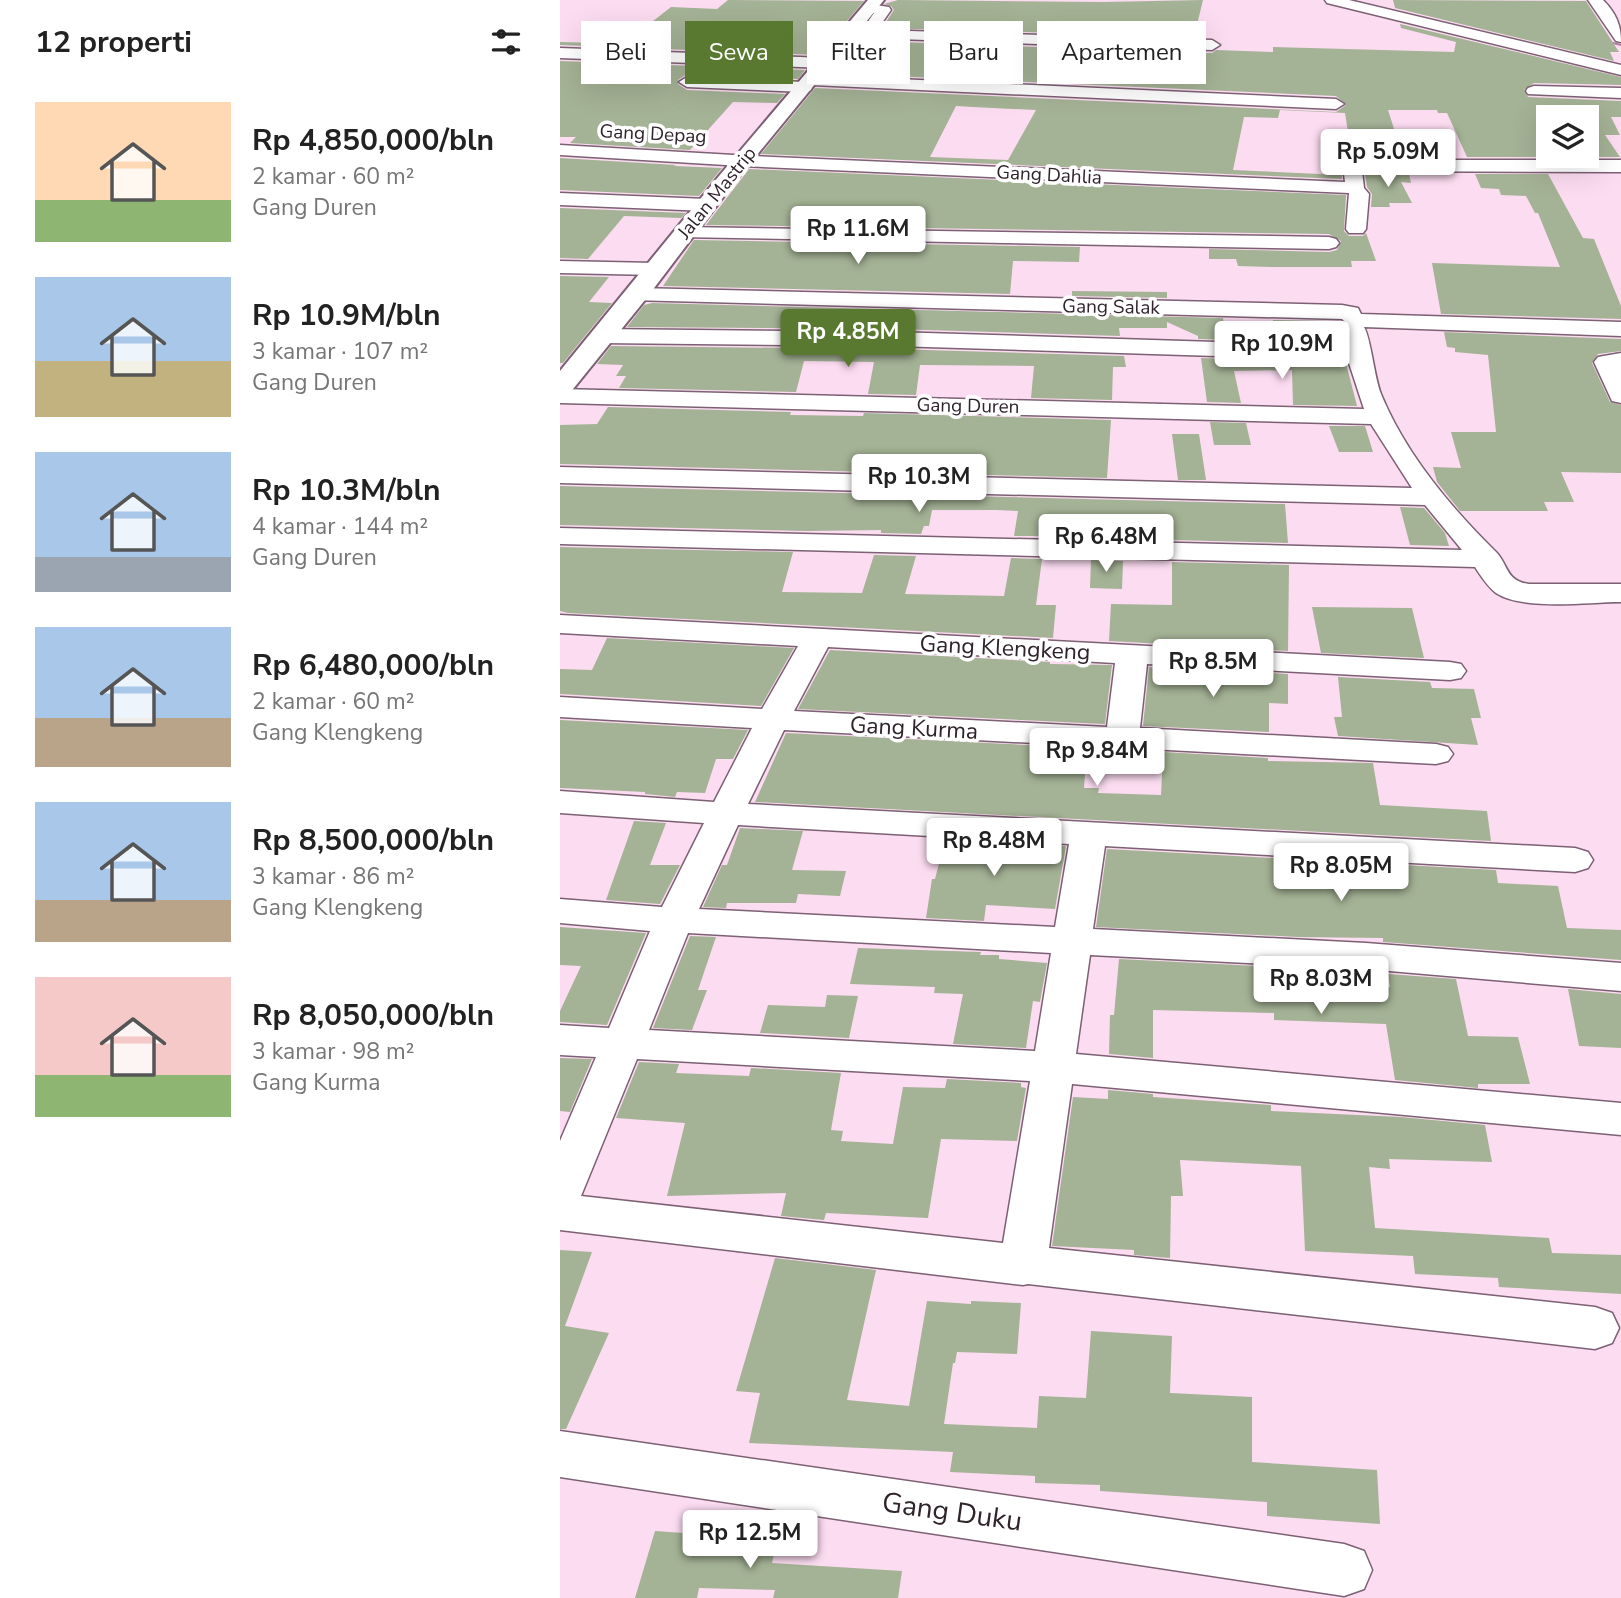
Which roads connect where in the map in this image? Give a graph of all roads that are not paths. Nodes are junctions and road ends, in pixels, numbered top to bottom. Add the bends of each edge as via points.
1 (1332, 0) edge
2 (1579, 0) edge
3 (1595, 0) edge
4 (873, 4) edge
5 (864, 21) edge
6 (910, 35) edge
7 (1621, 38) edge
8 (1212, 45) dead end
9 (560, 53) edge
10 (807, 62) edge
11 (1621, 70) edge
12 (671, 82) edge
13 (811, 84) edge
14 (1534, 91) dead end
15 (805, 92) junction
16 (1621, 93) edge
17 (1336, 104) dead end
18 (560, 150) edge
19 (743, 160) junction
20 (1621, 166) edge
21 (699, 179) dead end
22 (726, 180) junction
23 (1355, 188) junction
24 (560, 200) edge
25 (707, 205) junction
26 (1356, 229) dead end
27 (685, 233) junction
28 (1329, 243) dead end
29 (560, 267) edge
30 (655, 270) junction
31 (637, 295) junction
32 (1354, 320) junction
33 (1621, 329) edge
34 (601, 336) junction
35 (1356, 353) junction
36 (1621, 360) edge
37 (560, 388) edge
38 (560, 396) edge
39 (1621, 396) edge
40 (1377, 417) junction
41 (560, 475) edge
42 (1433, 497) junction
43 (560, 536) edge
44 (1486, 559) junction
45 (1621, 593) edge
46 (560, 624) edge
47 (817, 639) junction
48 (1132, 655) junction
49 (1450, 671) dead end
50 (560, 707) edge
51 (772, 721) junction
52 (1123, 736) junction
53 (1436, 754) dead end
54 (560, 802) edge
55 (726, 814) junction
56 (1089, 832) junction
57 (1575, 860) dead end
58 (560, 911) edge
59 (674, 920) junction
60 (1071, 942) junction
61 (1621, 977) edge
62 (560, 1040) edge
63 (621, 1045) junction
64 (1052, 1067) junction
65 (1621, 1119) edge
66 (560, 1194) edge
67 (560, 1212) edge
68 (1023, 1266) junction
69 (1595, 1328) dead end
70 (560, 1454) edge
71 (1344, 1570) dead end

1 - 11 street
2 - 3 street
3 - 7 street
4 - 5 main road, Jalan Mastrip
6 - 8 street
9 - 10 street
12 - 15 street
13 - 15 main road, Jalan Mastrip
14 - 16 street
15 - 17 street
15 - 19 main road, Jalan Mastrip
18 - 19 street, Gang Depag
19 - 22 main road, Jalan Mastrip
19 - 23 street, Gang Dahlia
20 - 23 street via 1356,165 1351,167
21 - 22 street
22 - 25 main road, Jalan Mastrip
23 - 26 street via 1359,194
24 - 25 street
25 - 27 main road, Jalan Mastrip
27 - 28 street
27 - 30 main road, Jalan Mastrip
29 - 30 street
30 - 31 main road, Jalan Mastrip
31 - 32 street, Gang Salak via 1342,312 1350,313
31 - 34 main road, Jalan Mastrip
32 - 33 street, Gang Salak
32 - 35 street
34 - 35 street
34 - 37 main road, Jalan Mastrip
35 - 40 street
36 - 39 street via 1606,362
38 - 40 street, Gang Duren
40 - 42 street
41 - 42 street
42 - 44 street
43 - 44 street
44 - 45 street via 1508,588 1518,592
46 - 47 street, Gang Klengkeng
47 - 48 street, Gang Klengkeng
47 - 51 street
48 - 49 street, Gang Klengkeng
48 - 52 street
50 - 51 street, Gang Kurma
51 - 52 street, Gang Kurma
51 - 55 street
52 - 53 street, Gang Kurma
54 - 55 street
55 - 56 street
55 - 59 street
56 - 57 street
56 - 60 street
58 - 59 street
59 - 60 street
59 - 63 street
60 - 61 street via 1366,956
60 - 64 street
62 - 63 street
63 - 64 street
63 - 66 street
64 - 65 street
64 - 68 street
67 - 68 street
68 - 69 street
70 - 71 street, Gang Duku

